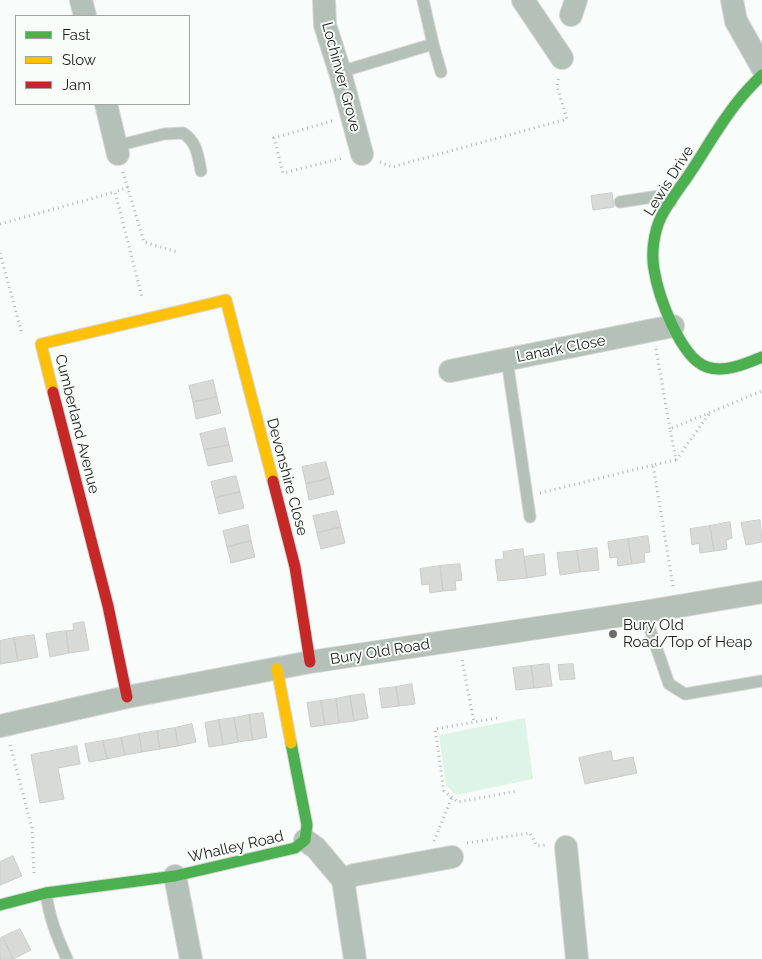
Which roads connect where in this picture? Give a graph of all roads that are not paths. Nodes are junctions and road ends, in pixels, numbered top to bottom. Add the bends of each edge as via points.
1 (81, 0) edge
2 (324, 0) edge
3 (423, 0) edge
4 (523, 0) edge
5 (732, 0) edge
6 (85, 15) edge
7 (433, 44) junction
8 (562, 58) road end
9 (762, 67) edge
10 (340, 72) junction
11 (441, 72) dead end
12 (762, 75) edge
13 (106, 105) edge
14 (117, 150) joint
15 (362, 154) road end
16 (202, 171) dead end
17 (620, 202) dead end
18 (671, 202) junction
19 (226, 300) joint
20 (663, 328) junction
21 (762, 357) edge
22 (507, 360) junction
23 (450, 371) dead end
24 (530, 517) dead end
25 (762, 592) edge
26 (644, 612) junction
27 (310, 662) junction
28 (277, 669) junction
29 (762, 680) edge
30 (127, 697) junction
31 (2, 726) edge
32 (305, 840) junction
33 (566, 847) road end
34 (442, 859) road end
35 (175, 876) junction
36 (343, 880) junction
37 (40, 894) junction
38 (0, 905) edge
39 (67, 959) edge
40 (191, 959) edge
41 (355, 959) edge
42 (577, 959) edge

1 - 6 street
2 - 10 street, Lochinver Grove via 324,25
3 - 7 lane
4 - 8 street
5 - 9 street via 736,21
7 - 10 lane
7 - 11 lane
10 - 15 street, Lochinver Grove
12 - 18 street, Lewis Drive via 738,101
13 - 14 street
14 - 16 lane via 164,134 183,133 196,147
17 - 18 lane via 659,196
18 - 20 street, Lewis Drive via 661,216 652,259
19 - 27 street, Devonshire Close via 295,567
19 - 30 street, Cumberland Avenue via 41,344 108,606
20 - 21 street, Lewis Drive via 700,363 719,369 743,366
20 - 22 street, Lanark Close
22 - 23 street, Lanark Close
22 - 24 lane
25 - 26 street, Bury Old Road
26 - 27 street, Bury Old Road
26 - 29 lane via 670,684 685,694
27 - 28 street, Bury Old Road
28 - 30 street, Bury Old Road
28 - 32 street, Whalley Road via 307,825
30 - 31 street, Bury Old Road
32 - 35 street, Whalley Road via 295,848
32 - 36 street
33 - 42 street
34 - 36 street via 354,875
35 - 37 street, Whalley Road
35 - 40 street
36 - 41 street
37 - 38 street, Whalley Road
37 - 39 lane

